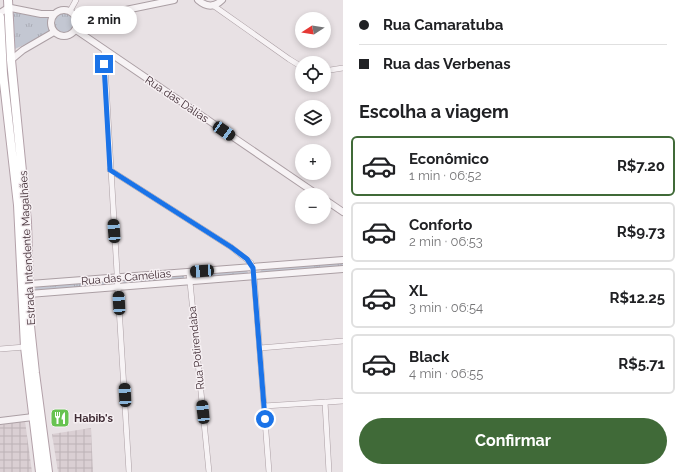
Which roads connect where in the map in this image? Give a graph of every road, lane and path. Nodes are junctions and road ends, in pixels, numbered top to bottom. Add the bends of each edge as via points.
1 (76, 0) edge
2 (174, 0) edge
3 (198, 0) edge
4 (222, 0) edge
5 (8, 4) edge
6 (214, 6) junction
7 (70, 11) junction
8 (0, 13) edge
9 (54, 14) junction
10 (0, 17) edge
11 (77, 20) junction
12 (76, 30) junction
13 (54, 32) junction
14 (104, 49) junction
15 (11, 60) junction
16 (295, 63) edge
17 (343, 68) edge
18 (331, 70) edge
19 (110, 170) junction
20 (308, 188) edge
21 (331, 204) edge
22 (343, 212) edge
23 (343, 260) edge
24 (253, 268) junction
25 (343, 269) edge
26 (189, 272) junction
27 (254, 276) junction
28 (118, 278) junction
29 (190, 281) junction
30 (30, 284) junction
31 (118, 288) junction
32 (29, 294) junction
33 (343, 341) edge
34 (25, 347) junction
35 (260, 348) junction
36 (0, 349) edge
37 (343, 400) edge
38 (325, 402) junction
39 (264, 406) junction
40 (33, 417) junction
41 (0, 421) edge
42 (40, 472) edge
43 (48, 472) edge
44 (129, 472) edge
45 (209, 472) edge
46 (270, 472) edge
47 (329, 472) edge

1 - 7 street
2 - 11 street
3 - 6 street via 208,6
4 - 6 street
5 - 8 street
5 - 9 street via 41,14
5 - 15 main road, Estrada Intendente Magalhães
6 - 16 street
7 - 9 street via 63,9
7 - 11 street
9 - 13 street via 51,21
10 - 34 main road, Estrada Intendente Magalhães via 3,74 18,205
11 - 12 street
12 - 13 street via 71,35 64,36
12 - 14 street, Rua das Dálias
13 - 15 street
14 - 19 street
14 - 20 street, Rua das Dálias
15 - 30 main road, Estrada Intendente Magalhães via 24,186
17 - 18 street
19 - 24 street via 231,247 247,259
19 - 28 street
21 - 22 street
23 - 24 street, Rua das Camélias
24 - 26 street, Rua das Camélias
24 - 27 street
25 - 27 street, Rua das Camélias
26 - 28 street, Rua das Camélias
26 - 29 street, Rua Potirendaba
27 - 29 street, Rua das Camélias
27 - 35 street
28 - 30 street, Rua das Camélias
28 - 31 street
29 - 31 street, Rua das Camélias
29 - 45 street, Rua Potirendaba
30 - 32 main road, Estrada Intendente Magalhães
31 - 32 street, Rua das Camélias
31 - 44 street
32 - 43 main road, Estrada Intendente Magalhães via 35,374
33 - 35 street
34 - 36 street
34 - 40 main road, Estrada Intendente Magalhães
35 - 39 street
37 - 38 street
38 - 39 street
38 - 47 street
39 - 46 street
40 - 41 street
40 - 42 main road, Estrada Intendente Magalhães

